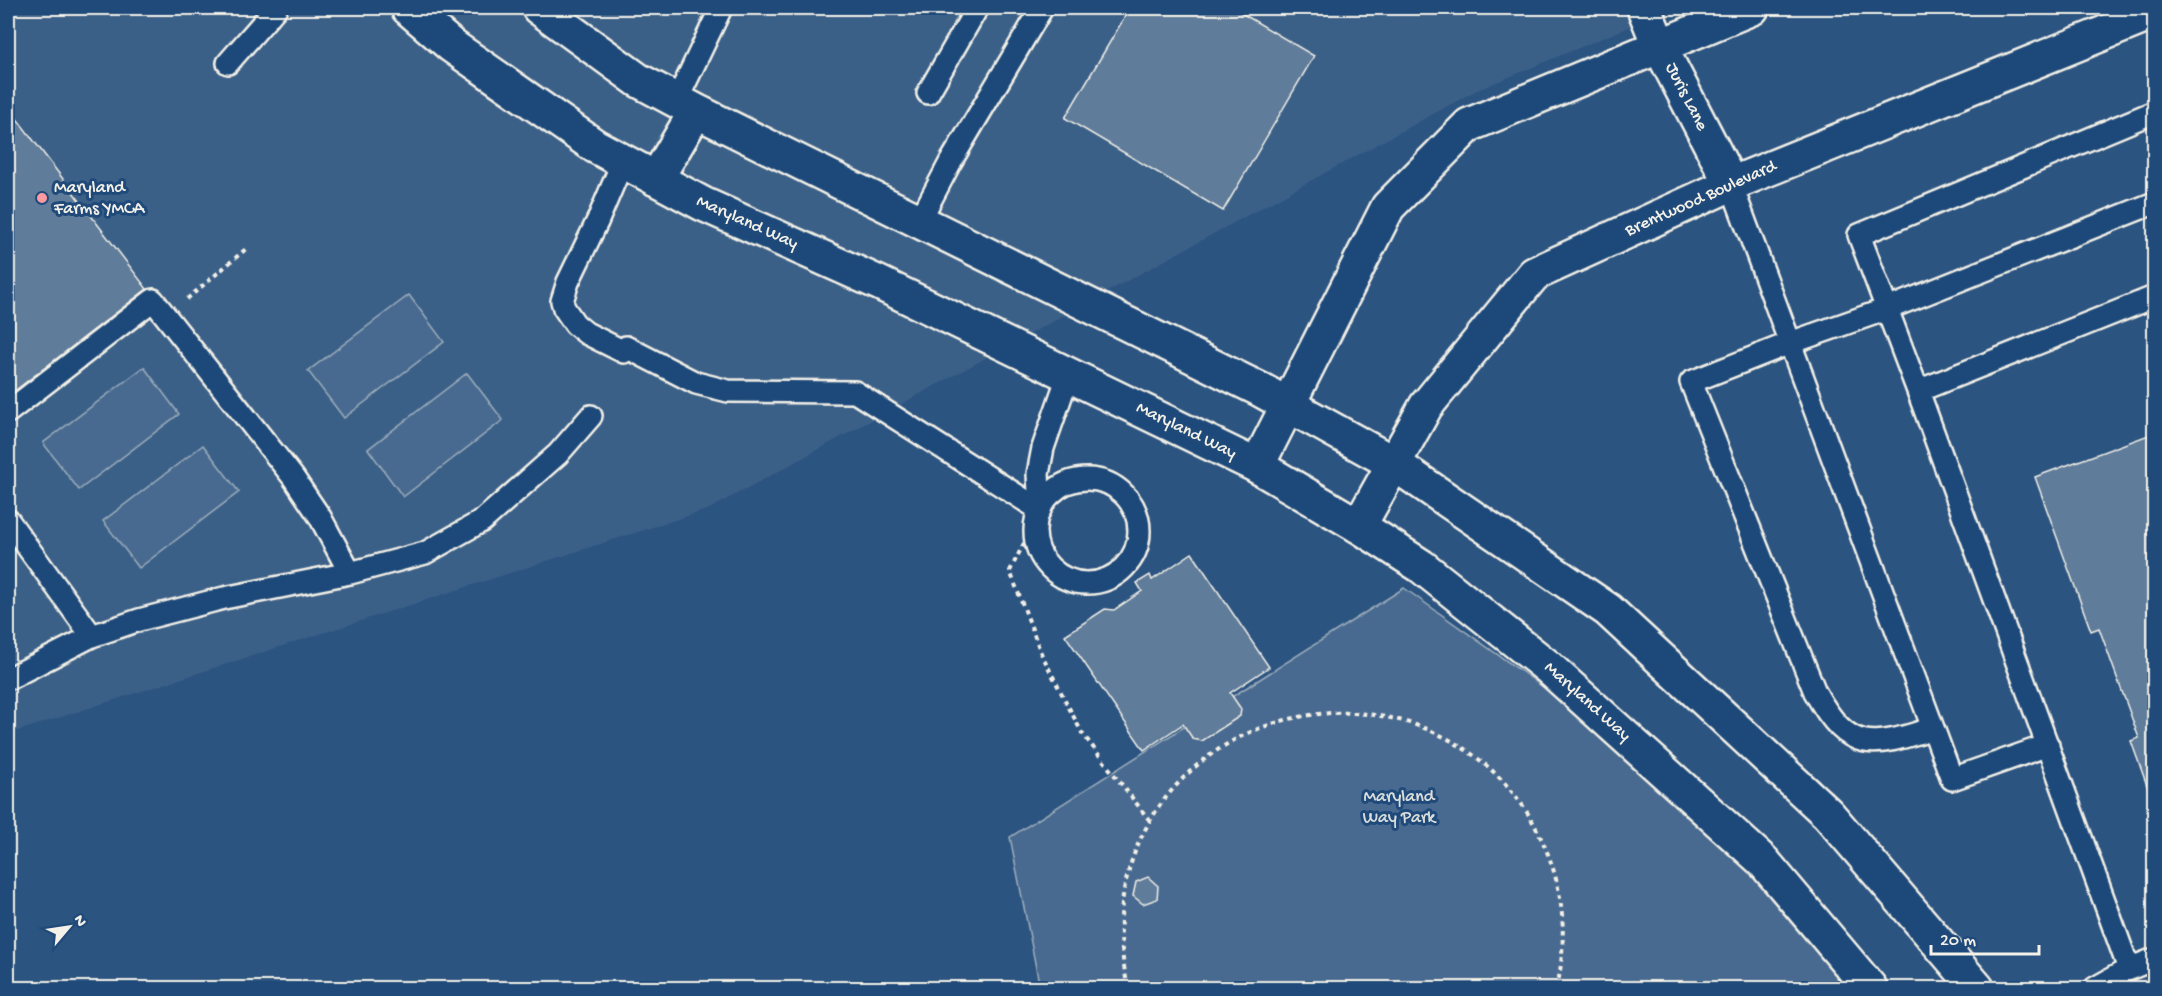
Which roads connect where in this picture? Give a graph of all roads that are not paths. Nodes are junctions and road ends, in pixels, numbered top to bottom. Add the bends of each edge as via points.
1 (276, 8) edge
2 (408, 8) edge
3 (539, 8) edge
4 (721, 8) edge
5 (977, 8) edge
6 (1042, 8) edge
7 (1644, 8) edge
8 (1752, 8) edge
9 (2154, 13) edge
10 (1659, 45) junction
11 (228, 63) dead end
12 (928, 93) dead end
13 (687, 106) junction
14 (2154, 112) edge
15 (622, 161) junction
16 (656, 179) junction
17 (1731, 184) junction
18 (2154, 203) edge
19 (920, 220) junction
20 (2154, 297) edge
21 (1887, 309) junction
22 (1790, 343) junction
23 (1069, 374) junction
24 (1918, 391) junction
25 (1288, 403) junction
26 (8, 412) edge
27 (591, 416) dead end
28 (1394, 462) junction
29 (1257, 466) junction
30 (1039, 512) junction
31 (8, 520) edge
32 (1359, 526) junction
33 (350, 573) junction
34 (92, 636) junction
35 (8, 680) edge
36 (1933, 728) junction
37 (2048, 745) junction
38 (2154, 959) edge
39 (2129, 969) junction
40 (1870, 988) edge
41 (1977, 988) edge
42 (2096, 988) edge

1 - 11 lane
2 - 15 main road, Maryland Way via 452,46
3 - 13 main road via 638,80
4 - 13 lane
5 - 12 lane
6 - 19 lane
7 - 10 main road, Juris Lane
8 - 10 main road
9 - 17 main road, Brentwood Boulevard
10 - 17 main road, Juris Lane
10 - 25 main road via 1469,125 1388,207
13 - 16 main road
13 - 19 main road
14 - 21 lane via 1859,235
15 - 16 main road, Maryland Way
15 - 30 lane via 564,292 562,301 575,324 586,333 708,387 728,391 855,392
16 - 23 main road, Maryland Way
17 - 22 lane
17 - 28 main road, Brentwood Boulevard via 1534,274 1426,406
18 - 21 lane
19 - 25 main road
20 - 24 lane
21 - 22 lane
21 - 24 lane
22 - 36 lane
22 - 36 lane via 1691,381 1828,716 1844,733 1862,742 1881,743
23 - 29 main road, Maryland Way
23 - 30 lane via 1042,448
24 - 37 lane
25 - 28 main road
25 - 29 main road
26 - 33 lane via 153,300 293,477 321,517
27 - 33 lane via 558,454 482,521 425,553
28 - 32 main road, Brentwood Boulevard
28 - 41 main road via 1608,610 1828,814
29 - 32 main road, Maryland Way
30 - 30 lane via 1037,545 1043,559 1063,578 1092,583 1114,576 1130,561 1137,545 1139,530 1132,506 1107,484 1087,479 1064,485 1053,492
31 - 34 lane
32 - 40 main road, Maryland Way via 1421,566 1548,667 1763,861
33 - 34 lane via 224,598
34 - 35 lane
36 - 37 lane via 1952,779
37 - 39 lane
38 - 39 lane
39 - 42 lane

